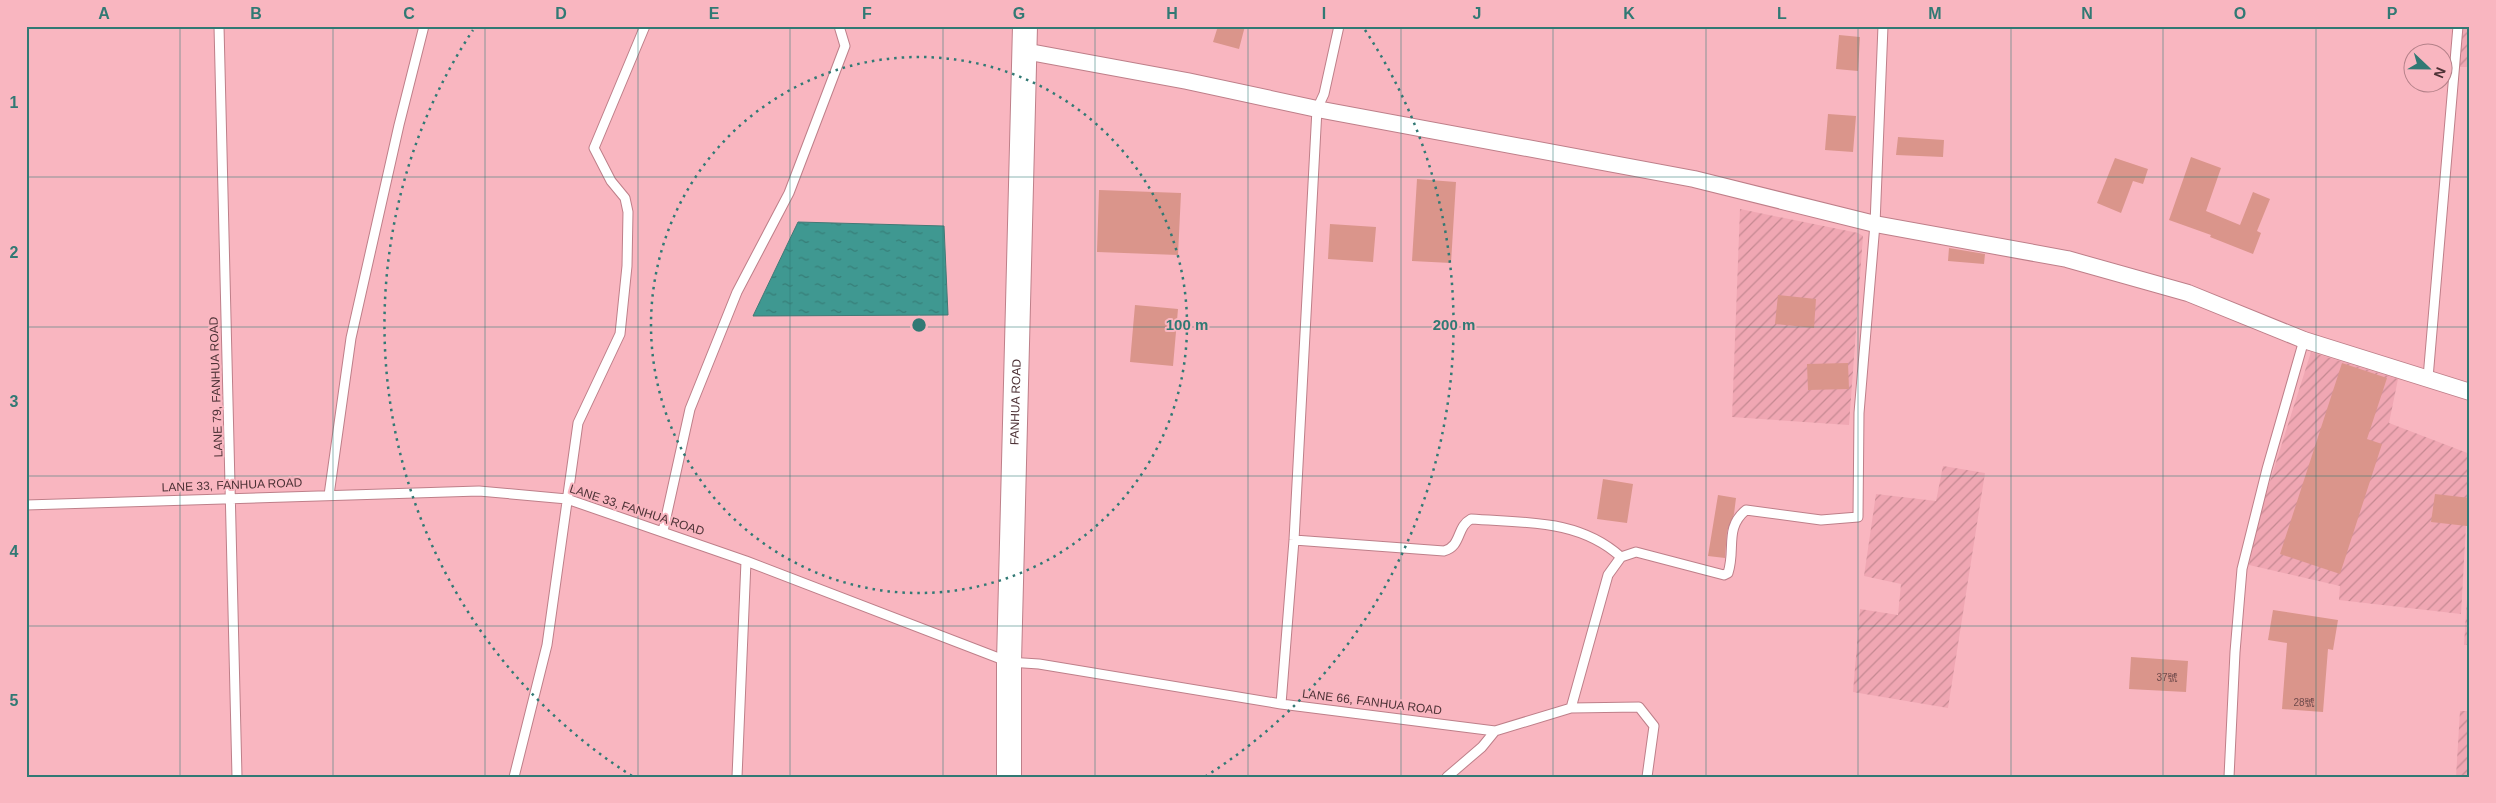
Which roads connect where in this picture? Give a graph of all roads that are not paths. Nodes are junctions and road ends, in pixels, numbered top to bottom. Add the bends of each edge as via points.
1 (219, 26) edge
2 (424, 26) edge
3 (645, 26) edge
4 (839, 26) edge
5 (1025, 26) edge
6 (1339, 26) edge
7 (1883, 26) edge
8 (2458, 26) edge
9 (1024, 51) junction
10 (1316, 109) junction
11 (1875, 224) junction
12 (2304, 340) junction
13 (2428, 378) junction
14 (2470, 392) edge
15 (329, 495) junction
16 (231, 497) junction
17 (567, 499) junction
18 (26, 505) edge
19 (663, 531) junction
20 (1294, 540) junction
21 (1621, 557) junction
22 (746, 561) junction
23 (1009, 662) junction
24 (1281, 704) junction
25 (1571, 708) junction
26 (1495, 731) junction
27 (237, 777) edge
28 (514, 777) edge
29 (737, 777) edge
30 (1009, 777) edge
31 (1447, 777) edge
32 (1646, 777) edge
33 (2229, 777) edge

1 - 16 lane, LANE 79, FANHUA ROAD
2 - 15 lane via 351,338
3 - 17 lane via 594,148 611,181 625,198 628,212 627,266 620,334 578,423
4 - 19 lane via 845,46 789,193 737,292 690,410
5 - 9 main road, FANHUA ROAD
6 - 10 lane via 1324,94
7 - 11 lane
8 - 13 lane
9 - 10 street
9 - 23 main road, FANHUA ROAD
10 - 11 street via 1694,179
10 - 20 lane
11 - 12 street via 2068,259 2188,293
11 - 21 lane via 1860,413 1858,517 1821,520 1746,510 1735,518 1731,565 1724,576 1636,552
12 - 13 street
12 - 33 lane via 2242,569
13 - 14 street
15 - 16 lane, LANE 33, FANHUA ROAD
15 - 17 lane, LANE 33, FANHUA ROAD via 479,491
16 - 18 lane, LANE 33, FANHUA ROAD
16 - 27 lane, LANE 79, FANHUA ROAD
17 - 19 lane, LANE 33, FANHUA ROAD
17 - 28 lane via 547,645
19 - 22 lane, LANE 33, FANHUA ROAD
20 - 21 lane via 1444,551 1456,544 1462,526 1471,519 1568,527 1606,543
20 - 24 lane
21 - 25 lane via 1608,575
22 - 23 lane, LANE 33, FANHUA ROAD
22 - 29 lane
23 - 24 lane, LANE 66, FANHUA ROAD via 1039,664
23 - 30 main road, FANHUA ROAD
24 - 26 lane, LANE 66, FANHUA ROAD
25 - 26 lane, LANE 66, FANHUA ROAD
25 - 32 lane, LANE 66, FANHUA ROAD via 1639,707 1654,726
26 - 31 lane via 1482,747

